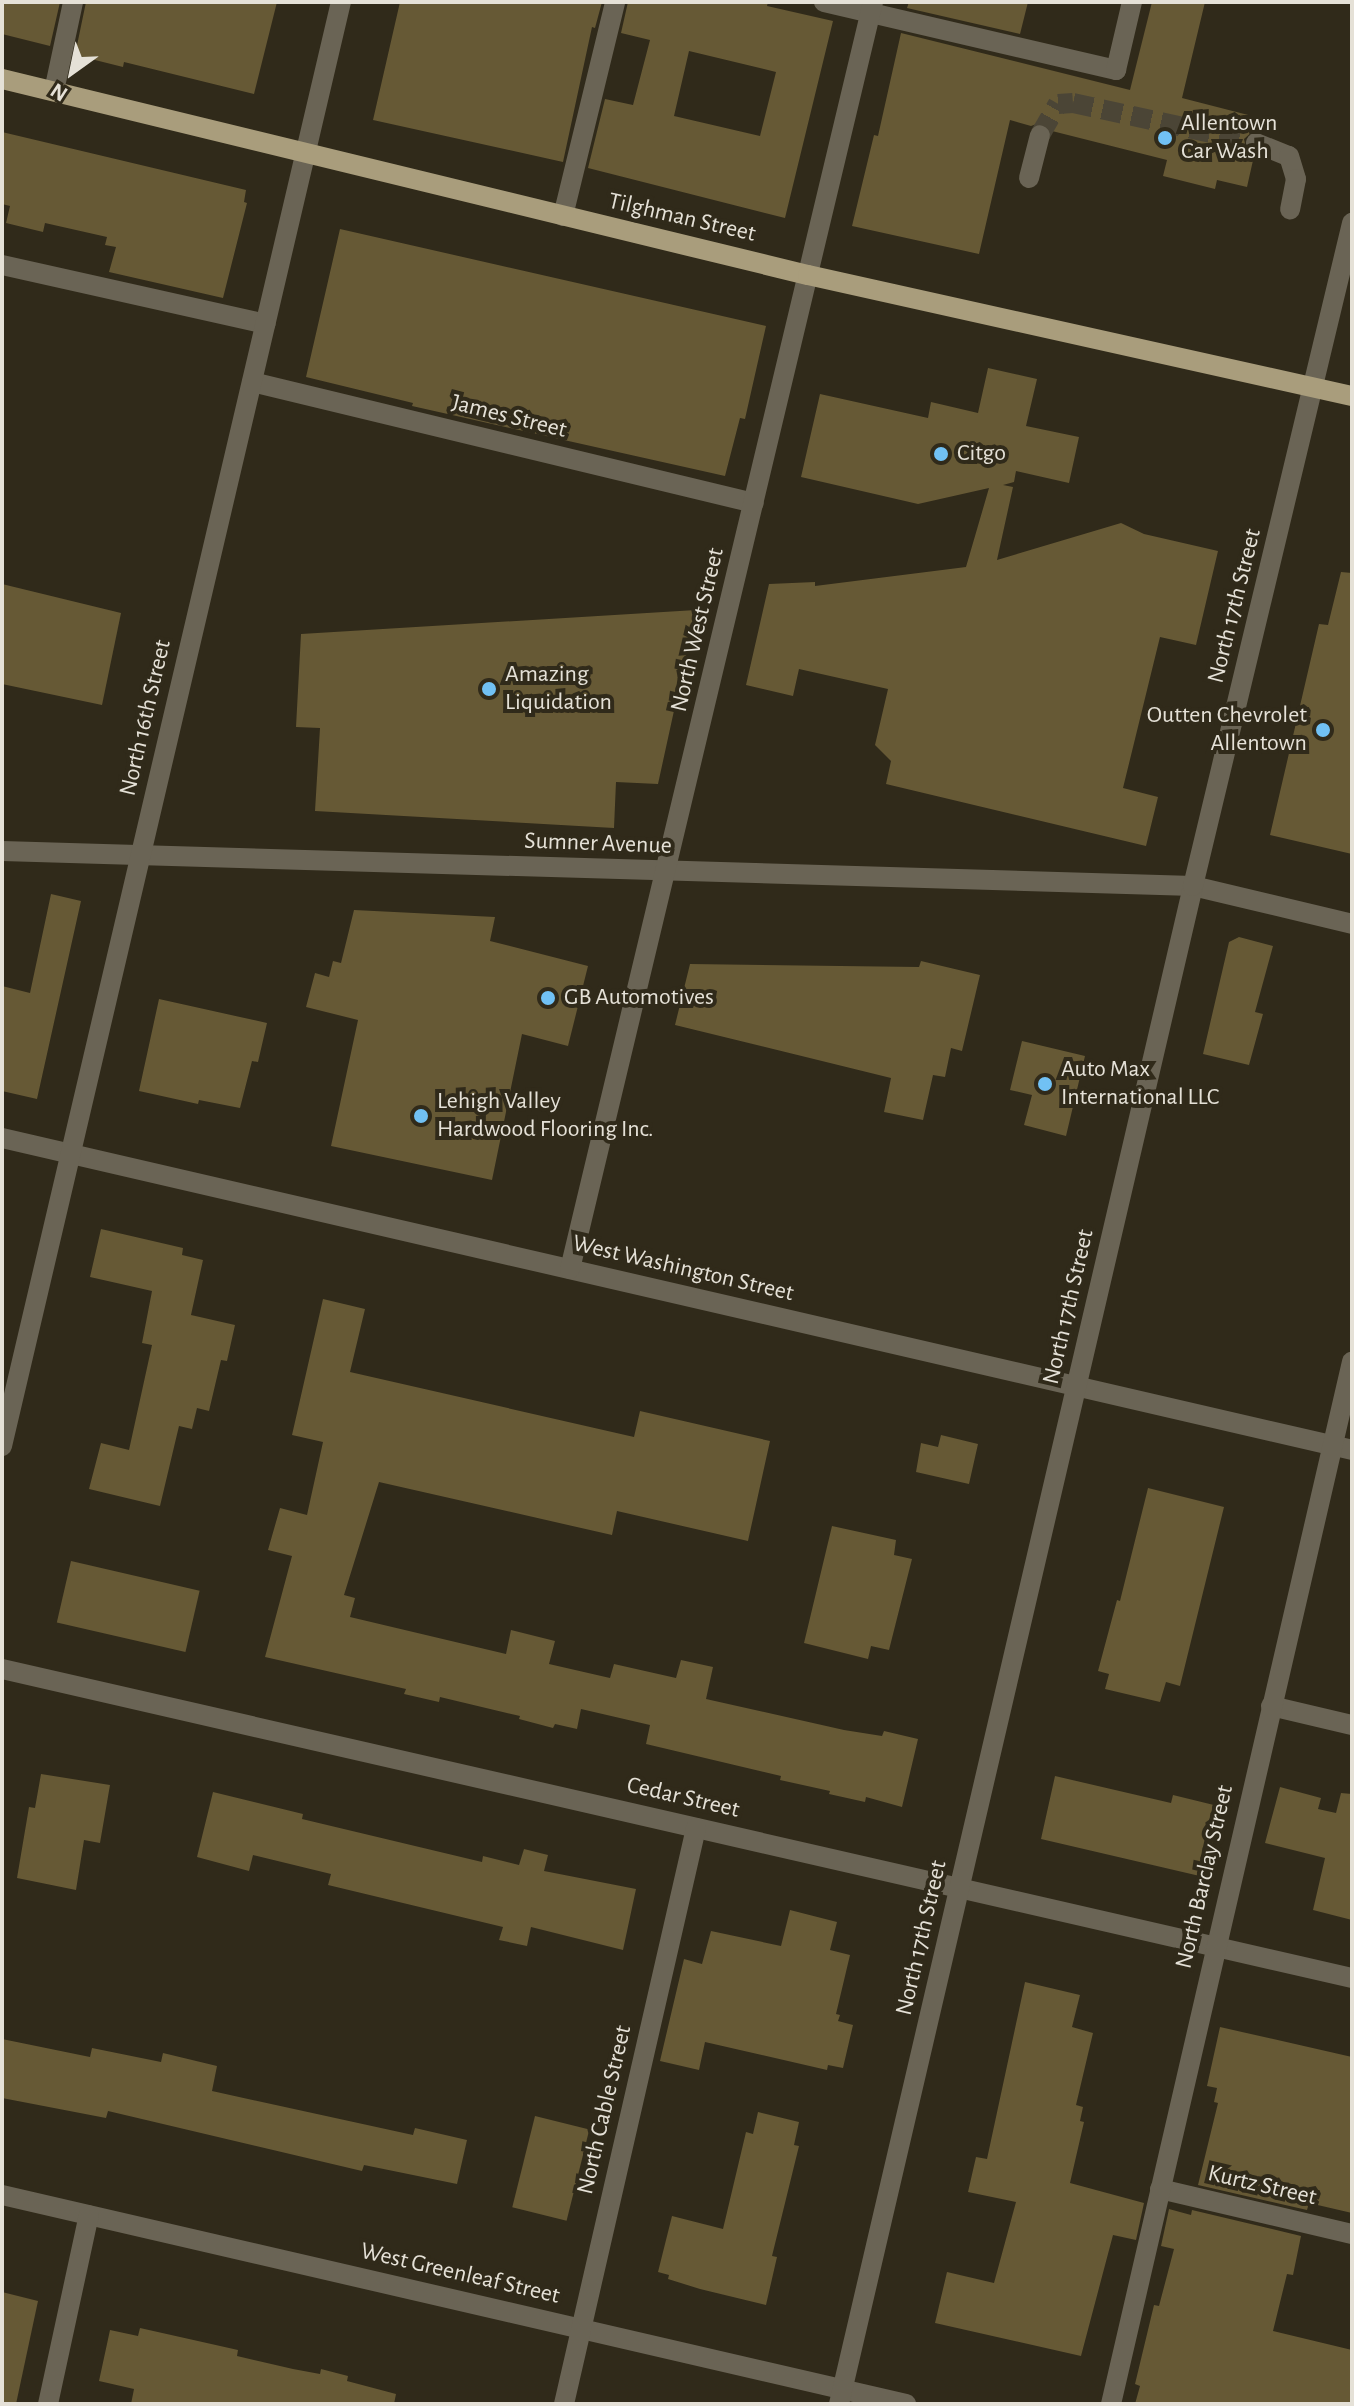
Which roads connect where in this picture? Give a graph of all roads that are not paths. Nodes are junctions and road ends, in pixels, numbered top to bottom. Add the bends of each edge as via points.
1 (73, 2) edge
2 (341, 2) edge
3 (615, 2) edge
4 (824, 2) edge
5 (1132, 2) edge
6 (872, 8) edge
7 (2, 79) edge
8 (54, 91) junction
9 (1040, 135) tunnel mouth
10 (1256, 143) tunnel mouth
11 (306, 156) junction
12 (1029, 178) dead end
13 (1290, 209) dead end
14 (563, 216) junction
15 (1352, 223) edge
16 (2, 265) edge
17 (808, 275) junction
18 (265, 324) junction
19 (252, 382) junction
20 (1315, 388) junction
21 (1352, 396) edge
22 (754, 503) junction
23 (2, 851) edge
24 (141, 852) junction
25 (667, 872) junction
26 (1193, 886) junction
27 (1352, 924) edge
28 (2, 1138) edge
29 (70, 1153) junction
30 (570, 1269) junction
31 (1352, 1362) edge
32 (1077, 1387) junction
33 (2, 1446) edge
34 (1342, 1447) edge
35 (2, 1669) edge
36 (1271, 1706) junction
37 (1352, 1725) edge
38 (696, 1828) junction
39 (961, 1889) junction
40 (1215, 1946) junction
41 (1352, 1978) edge
42 (1160, 2189) junction
43 (2, 2195) edge
44 (89, 2215) junction
45 (1352, 2234) edge
46 (581, 2329) junction
47 (840, 2397) edge
48 (48, 2404) edge
49 (564, 2404) edge
50 (906, 2404) edge
51 (1111, 2404) edge

1 - 8 street
2 - 11 street, North 16th Street
3 - 14 street
4 - 6 street
5 - 6 street via 1116,70
6 - 17 street, North West Street
7 - 8 main road, Tilghman Street
8 - 11 main road, Tilghman Street
9 - 12 street
10 - 13 street via 1289,156 1296,179
11 - 14 main road, Tilghman Street
11 - 18 street, North 16th Street
14 - 17 main road, Tilghman Street
15 - 20 street, North 17th Street
16 - 18 street
17 - 20 main road, Tilghman Street
17 - 22 street, North West Street
18 - 19 street, North 16th Street
19 - 22 street, James Street
19 - 24 street, North 16th Street
20 - 21 main road, Tilghman Street
20 - 26 street, North 17th Street
22 - 25 street, North West Street
23 - 24 street, Sumner Avenue
24 - 25 street, Sumner Avenue
24 - 29 street, North 16th Street
25 - 26 street, Sumner Avenue
25 - 30 street, North West Street
26 - 27 street, Sumner Avenue
26 - 32 street, North 17th Street
28 - 29 street, West Washington Street
29 - 30 street, West Washington Street
29 - 33 street, North 16th Street
30 - 32 street, West Washington Street
31 - 34 street, North Barclay Street
32 - 34 street, West Washington Street
32 - 39 street, North 17th Street
34 - 36 street, North Barclay Street
35 - 38 street, Cedar Street
36 - 37 street
36 - 40 street, North Barclay Street
38 - 39 street, Cedar Street
38 - 46 street, North Cable Street
39 - 40 street, Cedar Street
39 - 47 street, North 17th Street
40 - 41 street, Cedar Street
40 - 42 street, North Barclay Street
42 - 45 street, Kurtz Street
42 - 51 street, North Barclay Street
43 - 44 street, West Greenleaf Street
44 - 46 street, West Greenleaf Street
44 - 48 street
46 - 47 street, West Greenleaf Street
46 - 49 street, North Cable Street
47 - 50 street, West Greenleaf Street

